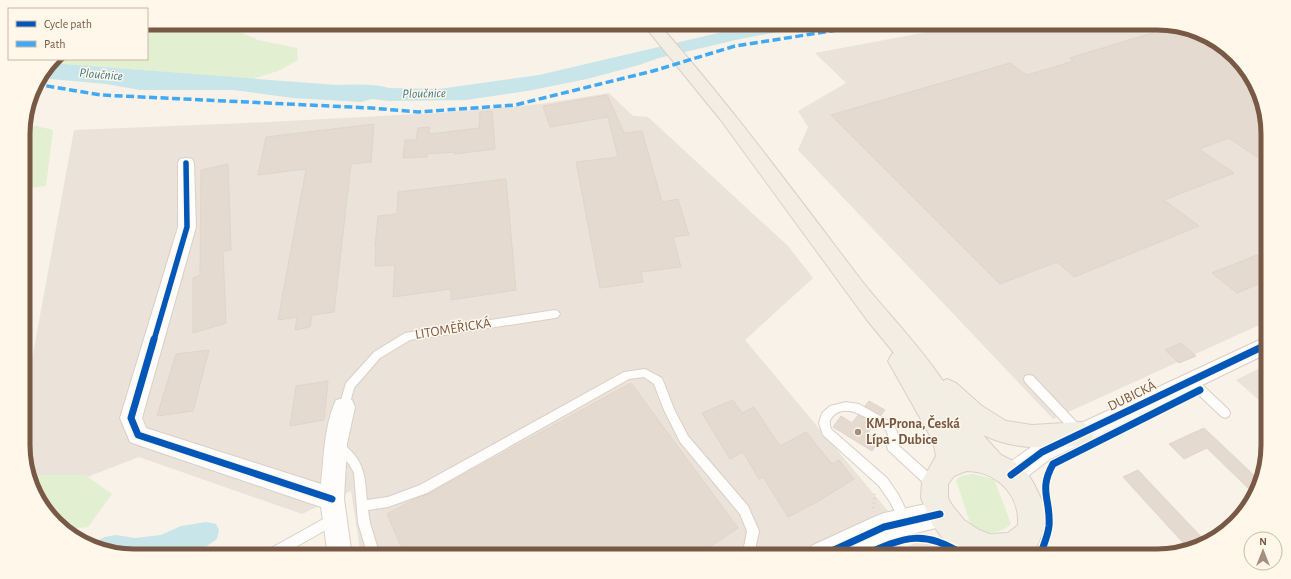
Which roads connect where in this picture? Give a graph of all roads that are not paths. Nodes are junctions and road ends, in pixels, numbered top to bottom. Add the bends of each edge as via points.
1 (656, 30) edge
2 (186, 163) dead end
3 (554, 314) dead end
4 (875, 314) junction
5 (1261, 347) edge
6 (1029, 379) dead end
7 (1191, 381) junction
8 (344, 408) joint
9 (1225, 413) dead end
10 (1081, 434) junction
11 (336, 444) junction
12 (1002, 469) junction
13 (941, 475) junction
14 (362, 506) junction
15 (333, 508) junction
16 (940, 514) junction
17 (906, 521) junction
18 (277, 549) edge
19 (339, 549) edge
20 (372, 549) edge
21 (749, 549) edge
22 (820, 549) edge
23 (992, 549) edge
24 (1008, 549) edge

1 - 4 main road via 687,66
2 - 15 street via 187,227 131,418 138,435
3 - 8 lane, LITOMĚŘICKÁ via 408,336 377,354 350,386
4 - 10 main road via 969,412 988,425 1025,436
4 - 12 main road via 928,378 971,441
4 - 13 main road via 942,432 948,447
5 - 7 street, DUBICKÁ
6 - 10 lane
7 - 9 lane
7 - 10 street, DUBICKÁ
8 - 11 street, LITOMĚŘICKÁ
10 - 12 street, DUBICKÁ
11 - 14 lane via 352,460 359,473
11 - 15 street, LITOMĚŘICKÁ
12 - 13 main road via 973,458 959,460
12 - 24 main road via 1025,492 1032,511 1030,529 1026,537
13 - 16 main road via 936,504
13 - 17 lane via 892,448 894,438 890,427 855,407 834,409 826,416 824,423 827,432 883,482
14 - 20 lane
14 - 21 lane via 388,502 423,489 627,374 645,373 658,381 684,439 744,510 753,531
15 - 18 lane
15 - 19 street, LITOMĚŘICKÁ
16 - 17 street
16 - 23 main road via 956,533 966,540
17 - 22 street

